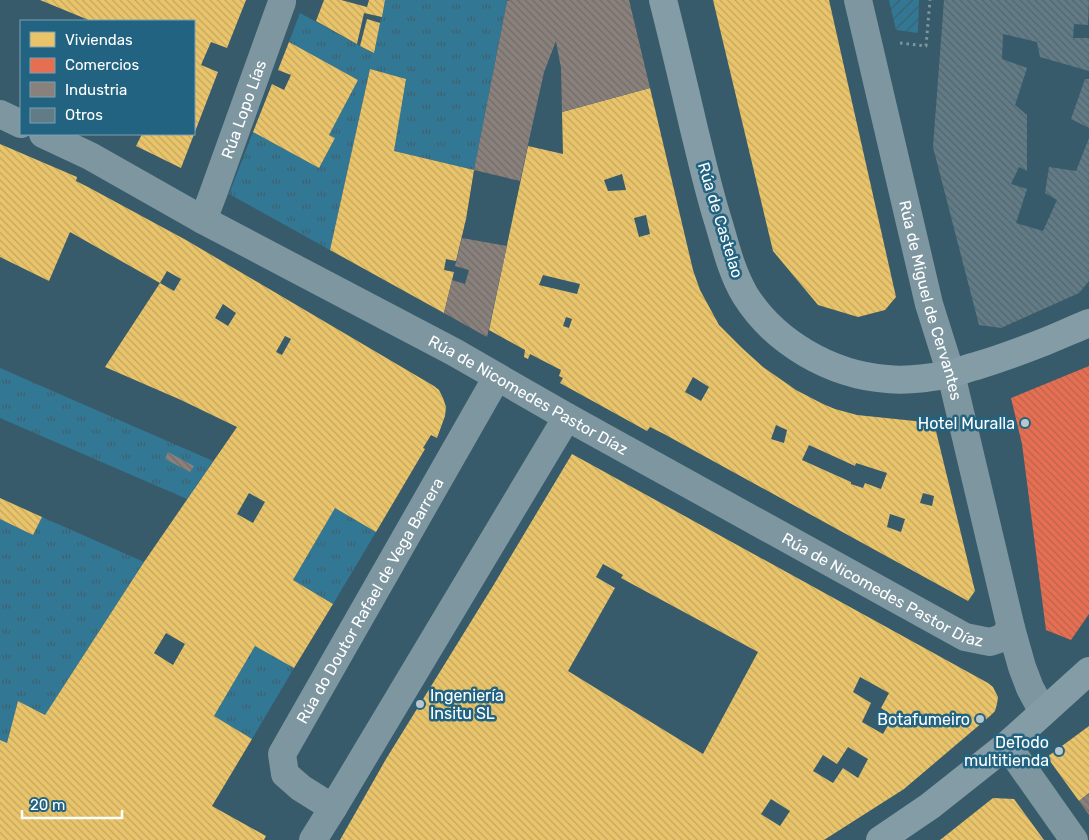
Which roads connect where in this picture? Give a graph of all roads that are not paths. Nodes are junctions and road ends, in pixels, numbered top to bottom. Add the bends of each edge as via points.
1 (282, 0) edge
2 (663, 0) edge
3 (858, 0) edge
4 (0, 114) edge
5 (20, 124) edge
6 (45, 135) edge
7 (202, 220) junction
8 (1085, 321) edge
9 (951, 374) junction
10 (497, 377) junction
11 (567, 417) junction
12 (1011, 628) junction
13 (1089, 671) edge
14 (1043, 712) junction
15 (1007, 745) junction
16 (333, 808) junction
17 (313, 840) edge
18 (880, 840) edge
19 (1074, 840) edge

1 - 7 street, Rúa Lopo Lías
2 - 9 street, Rúa de Castelao via 712,202 734,274 756,311 788,341 846,371 887,379
3 - 9 street, Rúa de Miguel de Cervantes via 929,304
4 - 5 street
6 - 7 street, Rúa de Nicomedes Pastor Díaz via 90,156
7 - 10 street, Rúa de Nicomedes Pastor Díaz
8 - 9 street, Rúa de Castelao via 1045,342
9 - 12 street, Rúa de Miguel de Cervantes
10 - 11 street, Rúa de Nicomedes Pastor Díaz
10 - 16 street, Rúa do Doutor Rafael de Vega Barrera via 282,754 284,774
11 - 12 street, Rúa de Nicomedes Pastor Díaz via 965,637 990,642 1002,638
11 - 16 street
12 - 14 street, Rúa de Miguel de Cervantes via 1022,667
13 - 14 street
14 - 15 street
15 - 18 street via 930,806
15 - 19 street
16 - 17 street

